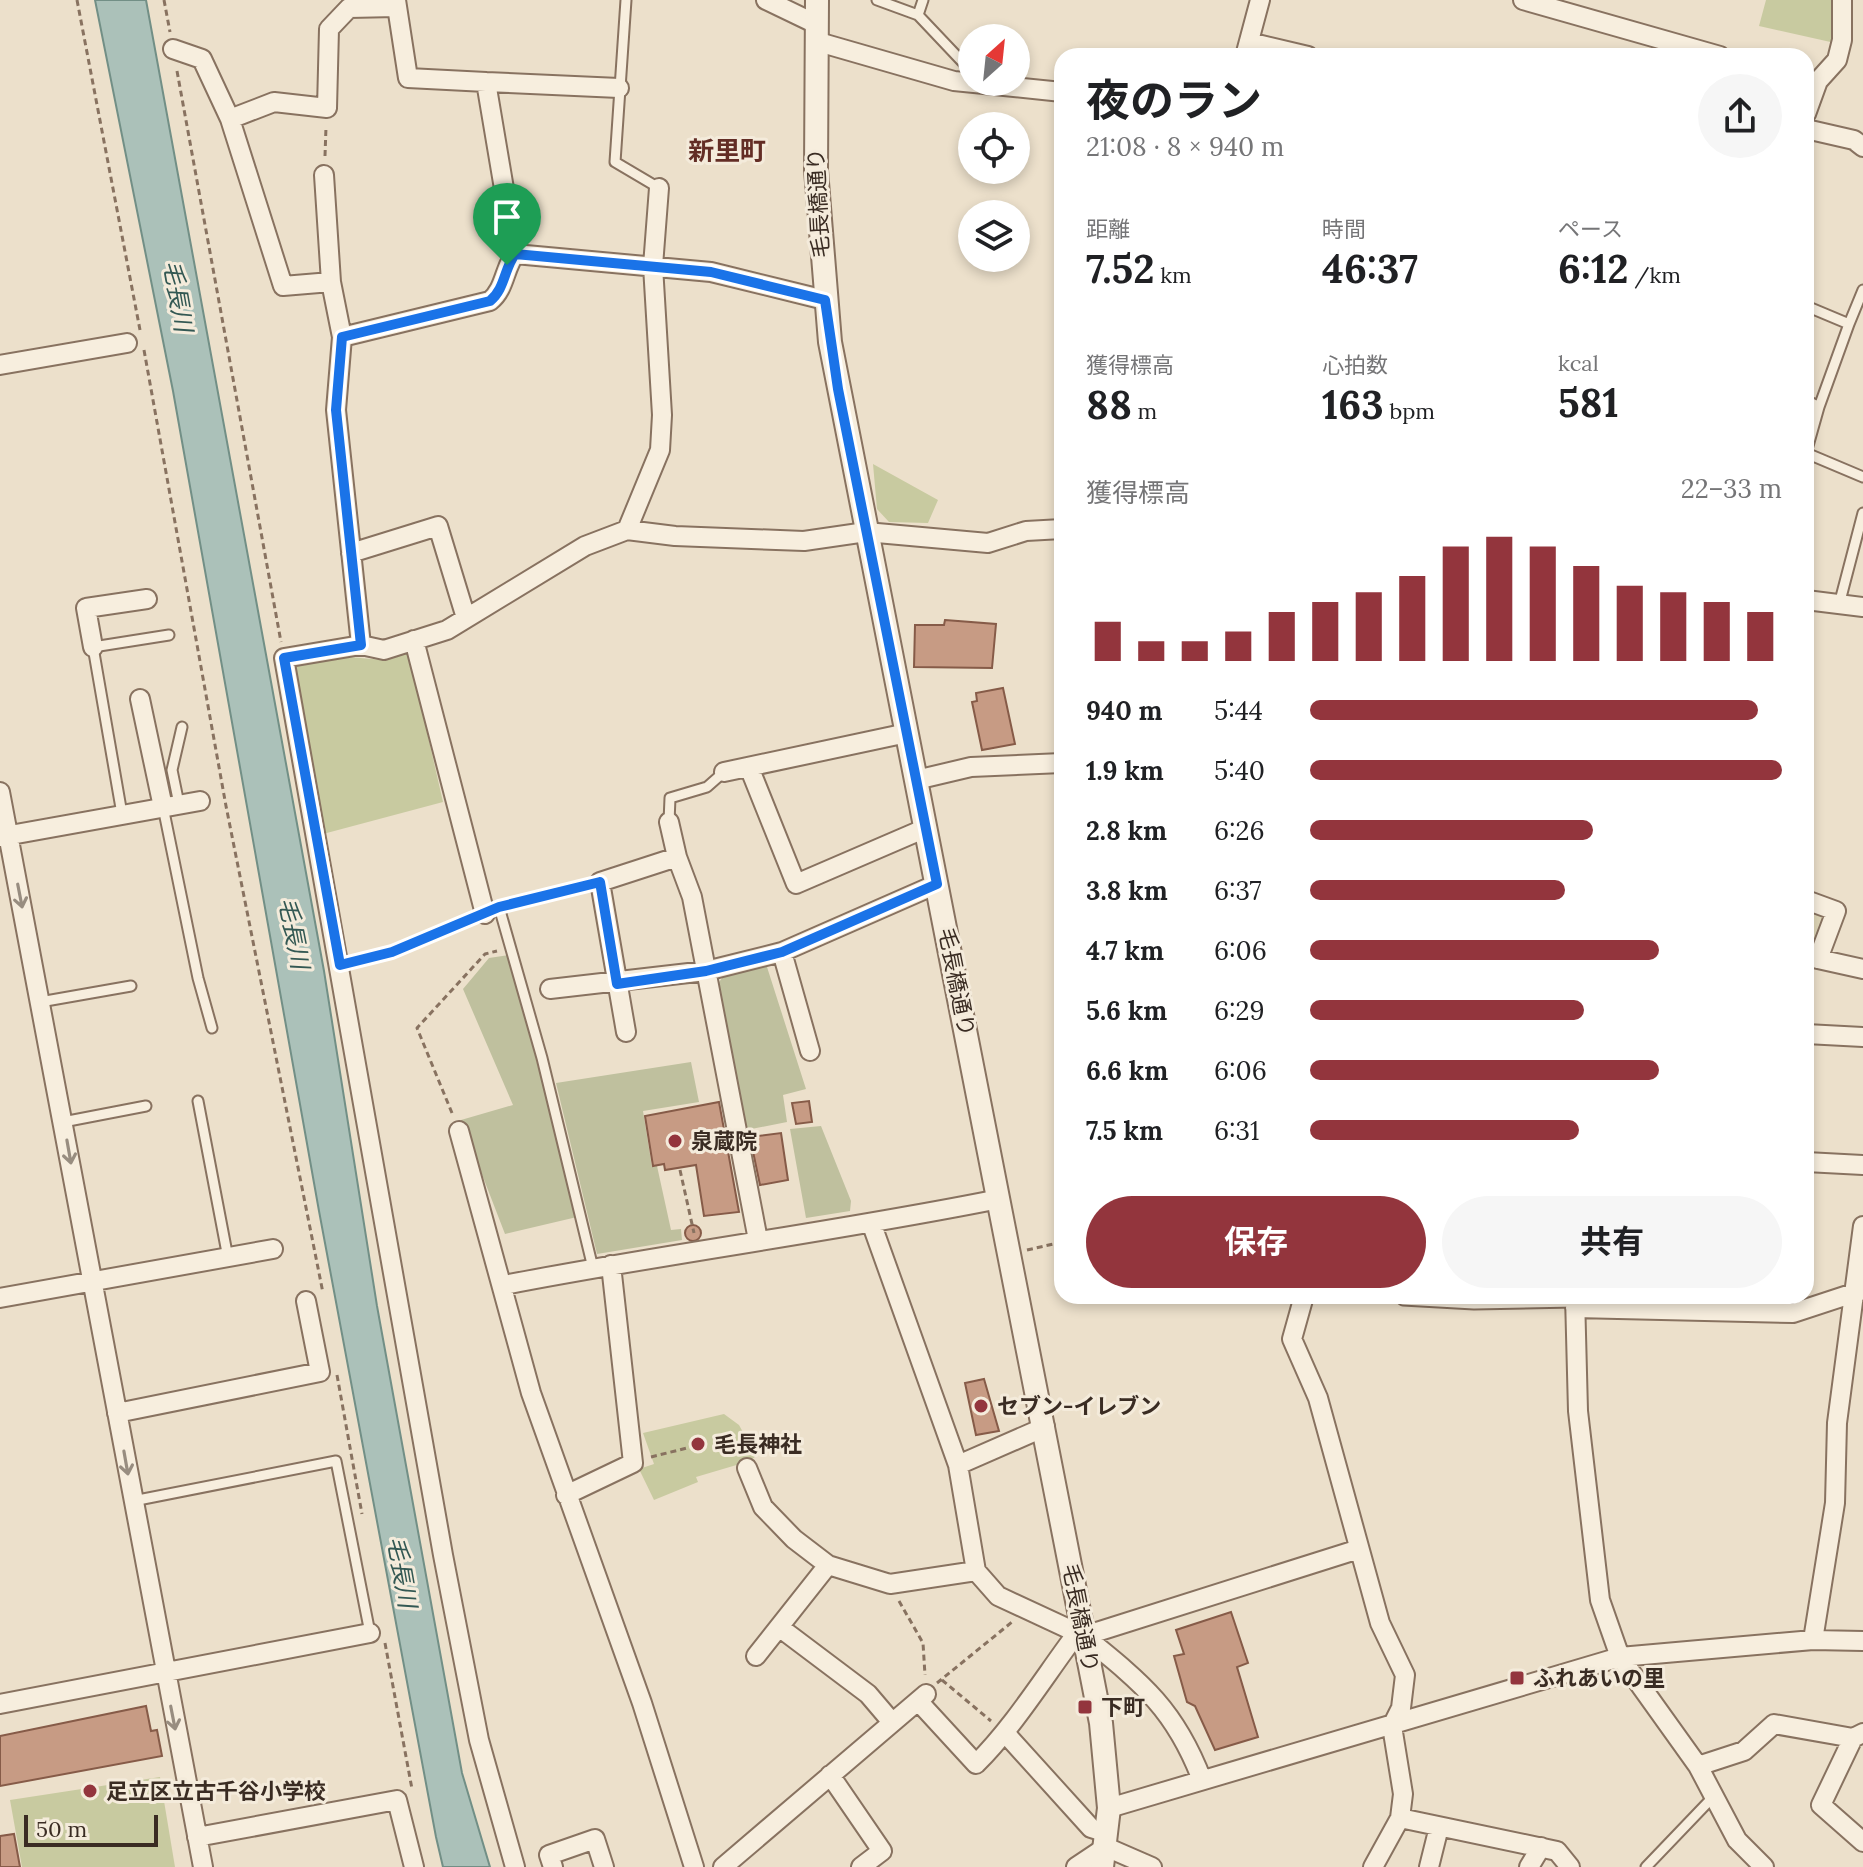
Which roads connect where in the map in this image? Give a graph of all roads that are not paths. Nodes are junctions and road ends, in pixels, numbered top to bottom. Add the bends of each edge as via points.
1 (626, 0) edge
2 (766, 0) edge
3 (817, 0) edge
4 (877, 0) edge
5 (923, 0) edge
6 (1260, 0) edge
7 (1523, 0) edge
8 (1842, 0) edge
9 (396, 3) edge
10 (918, 15) junction
11 (816, 33) junction
12 (1247, 48) edge
13 (1692, 48) edge
14 (173, 49) road end
15 (958, 57) edge
16 (1814, 78) edge
17 (958, 81) edge
18 (486, 82) junction
19 (619, 88) junction
20 (1030, 88) edge
21 (1054, 91) edge
22 (230, 119) junction
23 (1814, 131) edge
24 (1863, 147) edge
25 (324, 175) road end
26 (659, 188) joint
27 (515, 254) junction
28 (653, 266) junction
29 (331, 282) junction
30 (1863, 290) edge
31 (825, 300) junction
32 (1814, 309) edge
33 (1849, 324) junction
34 (342, 337) junction
35 (127, 343) dead end
36 (0, 365) edge
37 (1814, 404) edge
38 (1819, 407) junction
39 (1814, 425) edge
40 (1814, 456) edge
41 (1863, 477) edge
42 (1863, 513) edge
43 (1054, 529) edge
44 (627, 530) junction
45 (866, 532) junction
46 (351, 553) junction
47 (147, 599) dead end
48 (1814, 600) edge
49 (1840, 601) junction
50 (1863, 607) edge
51 (466, 618) junction
52 (169, 635) dead end
53 (414, 640) junction
54 (361, 645) junction
55 (93, 647) junction
56 (140, 699) dead end
57 (182, 727) dead end
58 (907, 733) junction
59 (1054, 763) edge
60 (749, 767) junction
61 (724, 772) joint
62 (916, 780) junction
63 (0, 792) edge
64 (200, 801) dead end
65 (171, 806) junction
66 (122, 814) junction
67 (669, 822) joint
68 (926, 828) junction
69 (4, 836) edge
70 (677, 857) junction
71 (600, 882) junction
72 (937, 884) junction
73 (1814, 903) edge
74 (492, 911) junction
75 (782, 952) junction
76 (1814, 954) edge
77 (1814, 958) edge
78 (340, 965) junction
79 (1863, 969) edge
80 (706, 971) junction
81 (617, 984) junction
82 (131, 986) dead end
83 (550, 989) dead end
84 (40, 1002) junction
85 (212, 1028) dead end
86 (626, 1032) dead end
87 (1814, 1034) edge
88 (1863, 1037) edge
89 (810, 1051) dead end
90 (198, 1101) dead end
91 (146, 1106) dead end
92 (63, 1122) junction
93 (459, 1131) road end
94 (1814, 1162) edge
95 (1863, 1165) edge
96 (999, 1199) junction
97 (872, 1225) junction
98 (1863, 1226) edge
99 (758, 1240) junction
100 (273, 1249) dead end
101 (228, 1258) junction
102 (602, 1266) junction
103 (93, 1283) junction
104 (504, 1285) junction
105 (1860, 1291) edge
106 (0, 1298) edge
107 (315, 1300) road end
108 (1302, 1304) edge
109 (1575, 1304) edge
110 (1615, 1304) edge
111 (117, 1413) junction
112 (1045, 1427) junction
113 (958, 1465) junction
114 (747, 1468) dead end
115 (566, 1495) junction
116 (133, 1501) junction
117 (1359, 1549) junction
118 (828, 1565) junction
119 (976, 1571) junction
120 (779, 1627) junction
121 (377, 1635) joint
122 (1081, 1635) junction
123 (1813, 1640) junction
124 (1863, 1641) edge
125 (756, 1656) dead end
126 (1620, 1657) junction
127 (165, 1673) junction
128 (0, 1704) edge
129 (891, 1721) junction
130 (1392, 1726) junction
131 (1006, 1734) junction
132 (1858, 1736) edge
133 (1698, 1766) junction
134 (830, 1775) junction
135 (1202, 1780) junction
136 (1714, 1796) junction
137 (1109, 1808) junction
138 (1400, 1818) junction
139 (1439, 1827) junction
140 (197, 1837) junction
141 (1863, 1842) edge
142 (1541, 1847) junction
143 (1105, 1849) edge
144 (1754, 1864) edge
145 (203, 1867) edge
146 (414, 1867) edge
147 (515, 1867) edge
148 (553, 1867) edge
149 (604, 1867) edge
150 (694, 1867) edge
151 (723, 1867) edge
152 (861, 1867) edge
153 (1076, 1867) edge
154 (1152, 1867) edge
155 (1373, 1867) edge
156 (1429, 1867) edge
157 (1529, 1867) edge
158 (1570, 1867) edge
159 (1646, 1867) edge

1 - 19 lane
2 - 11 street
3 - 11 street, 毛長橋通り
4 - 10 lane
5 - 10 lane
6 - 12 street
7 - 13 street
8 - 16 street via 1837,60
9 - 18 street via 408,78
9 - 22 street via 349,8 329,29 327,108 274,102
10 - 15 lane
11 - 17 street
11 - 31 street, 毛長橋通り via 813,112
14 - 22 street via 202,59
18 - 19 street
18 - 27 street
19 - 26 lane via 615,162
20 - 21 street
22 - 29 street via 283,286
23 - 24 street
25 - 29 street
26 - 28 street
27 - 28 street
27 - 34 street via 499,293 490,301
28 - 31 street via 711,272
28 - 44 street via 660,450
29 - 34 street
30 - 33 lane
31 - 45 street, 毛長橋通り
32 - 33 lane
33 - 38 lane
34 - 46 street via 336,410
35 - 36 street
37 - 38 lane
38 - 39 lane
40 - 41 lane
42 - 49 lane
43 - 45 street via 1026,531 988,543
44 - 45 street via 804,541
44 - 51 street via 585,546
45 - 58 street, 毛長橋通り
46 - 51 street via 438,526
46 - 54 street
47 - 55 street via 86,608
48 - 49 street
49 - 50 street
51 - 53 street
52 - 55 lane
53 - 54 street via 384,650
53 - 74 street
54 - 78 street via 284,658
55 - 66 lane
56 - 65 street via 152,719
57 - 65 lane
58 - 60 street
58 - 62 street, 毛長橋通り
59 - 62 street via 971,767
60 - 61 street
60 - 68 street via 796,884
61 - 67 lane via 707,787 670,798
62 - 68 street, 毛長橋通り
63 - 69 street
64 - 65 street
65 - 66 street
65 - 85 lane via 198,978
66 - 69 street
67 - 70 street
68 - 72 street, 毛長橋通り
69 -> 84 street
70 - 71 street
70 - 80 street via 692,897
71 - 74 lane
71 - 81 street
72 - 75 street
72 - 96 street, 毛長橋通り
73 - 76 street via 1836,911
74 - 78 lane via 392,952
74 - 102 lane via 511,948
75 - 80 street
75 - 89 street
77 - 79 street
78 - 147 street via 443,1555 479,1740
80 - 81 street
80 - 99 street
81 - 83 street
81 - 86 street
82 - 84 lane
84 - 92 street
87 - 88 street
90 - 101 lane
91 - 92 lane
92 -> 103 street
93 - 104 street
94 - 95 street
96 - 97 street
96 - 112 street, 毛長橋通り
97 - 99 street
97 - 113 street
98 - 105 street
99 - 102 street
100 - 101 street
101 - 103 street
102 - 104 street
102 - 115 street via 633,1463
103 - 106 street
103 - 111 street
104 - 115 street via 531,1393
105 - 110 street via 1793,1313
105 - 123 street via 1837,1423 1835,1503
107 - 111 street via 320,1372
108 - 117 street via 1292,1339 1318,1398
109 - 126 street via 1578,1411 1600,1600
111 -> 116 street
112 - 113 street
112 - 122 street, 毛長橋通り
113 - 119 street
114 - 118 street via 763,1507
115 - 150 street via 642,1703
116 - 121 lane via 336,1461
116 - 127 street
117 - 122 street
117 - 130 street via 1380,1623 1405,1675 1401,1708
118 - 119 street via 890,1584
118 - 120 street
119 - 122 street via 998,1596
120 - 125 street
120 - 129 street via 868,1694
121 - 127 street
122 - 131 street via 1025,1702
122 - 135 street via 1153,1695 1183,1734
122 - 137 street, 毛長橋通り via 1101,1723
123 - 124 street
123 - 126 street
126 - 130 street
126 - 133 street
127 - 128 street
127 -> 140 street
129 - 131 street via 922,1698 976,1764
129 - 134 street
130 - 135 street
130 - 138 street via 1403,1794
131 - 143 street
132 - 133 street via 1774,1724 1744,1751
132 - 141 street via 1821,1805
133 - 136 street
134 - 151 street
134 - 152 street via 882,1851
135 - 137 street
136 - 144 street
136 - 159 lane
137 - 143 street, 毛長橋通り
138 - 139 street
138 - 155 street
139 - 142 street
139 - 156 street
140 - 145 street
140 - 146 street via 397,1800
142 - 157 street
142 - 158 street via 1557,1851
143 - 153 street
143 - 154 street
148 - 149 street via 549,1855 595,1839

